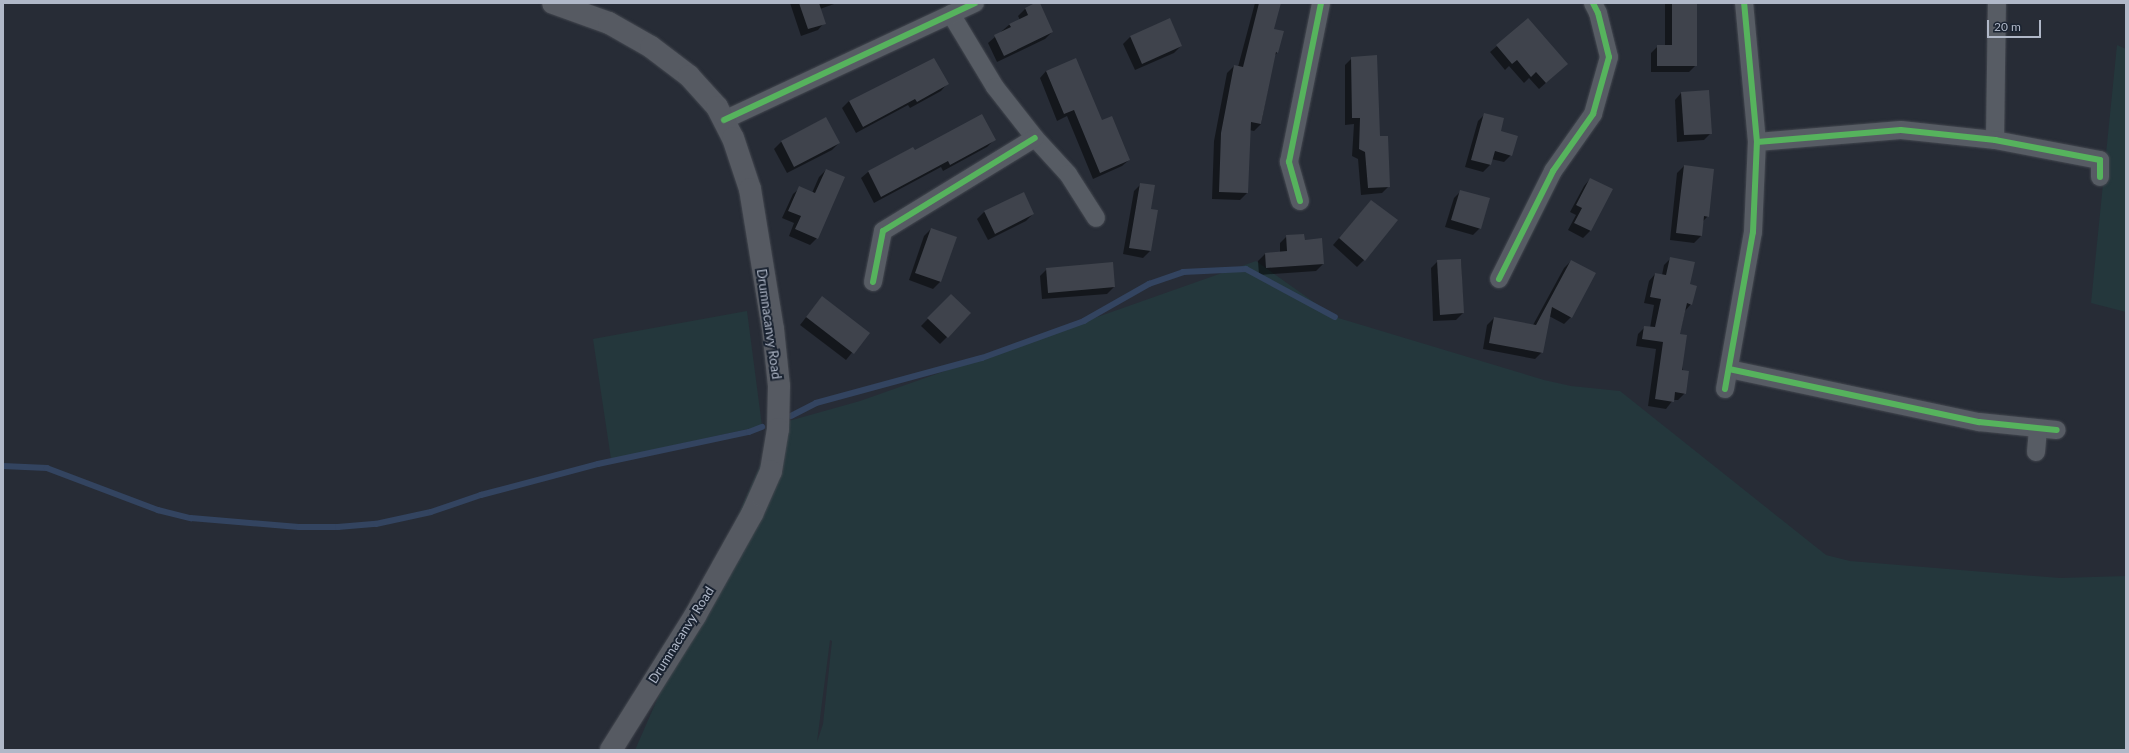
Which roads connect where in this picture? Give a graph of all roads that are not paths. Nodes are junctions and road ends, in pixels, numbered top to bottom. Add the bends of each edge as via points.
1 (553, 3) edge
2 (974, 3) edge
3 (1321, 3) edge
4 (1593, 3) edge
5 (1744, 3) edge
6 (1997, 3) edge
7 (951, 14) junction
8 (724, 120) junction
9 (1035, 138) junction
10 (1996, 140) junction
11 (1757, 142) junction
12 (2100, 177) dead end
13 (1300, 201) dead end
14 (1096, 218) dead end
15 (1499, 279) dead end
16 (873, 282) dead end
17 (1729, 369) junction
18 (1725, 389) dead end
19 (2038, 429) junction
20 (2057, 430) dead end
21 (2036, 452) dead end
22 (611, 750) edge

1 - 8 main road, Drumnacanvy Road via 609,23 651,47 689,76 717,107
2 - 7 street
3 - 13 street via 1289,162
4 - 15 street via 1609,57 1593,114 1553,170
5 - 11 street
6 - 10 street
7 - 8 street
7 - 9 street via 995,87
8 - 22 main road, Drumnacanvy Road via 733,138 750,189 773,329 779,386 778,429 771,471 752,514 695,616
9 - 14 street via 1068,174
9 - 16 street via 883,231
10 - 11 street via 1901,130
10 - 12 street via 2100,160
11 - 17 street via 1753,232
17 - 18 street
17 - 19 street via 1979,422
19 - 20 street
19 - 21 street

